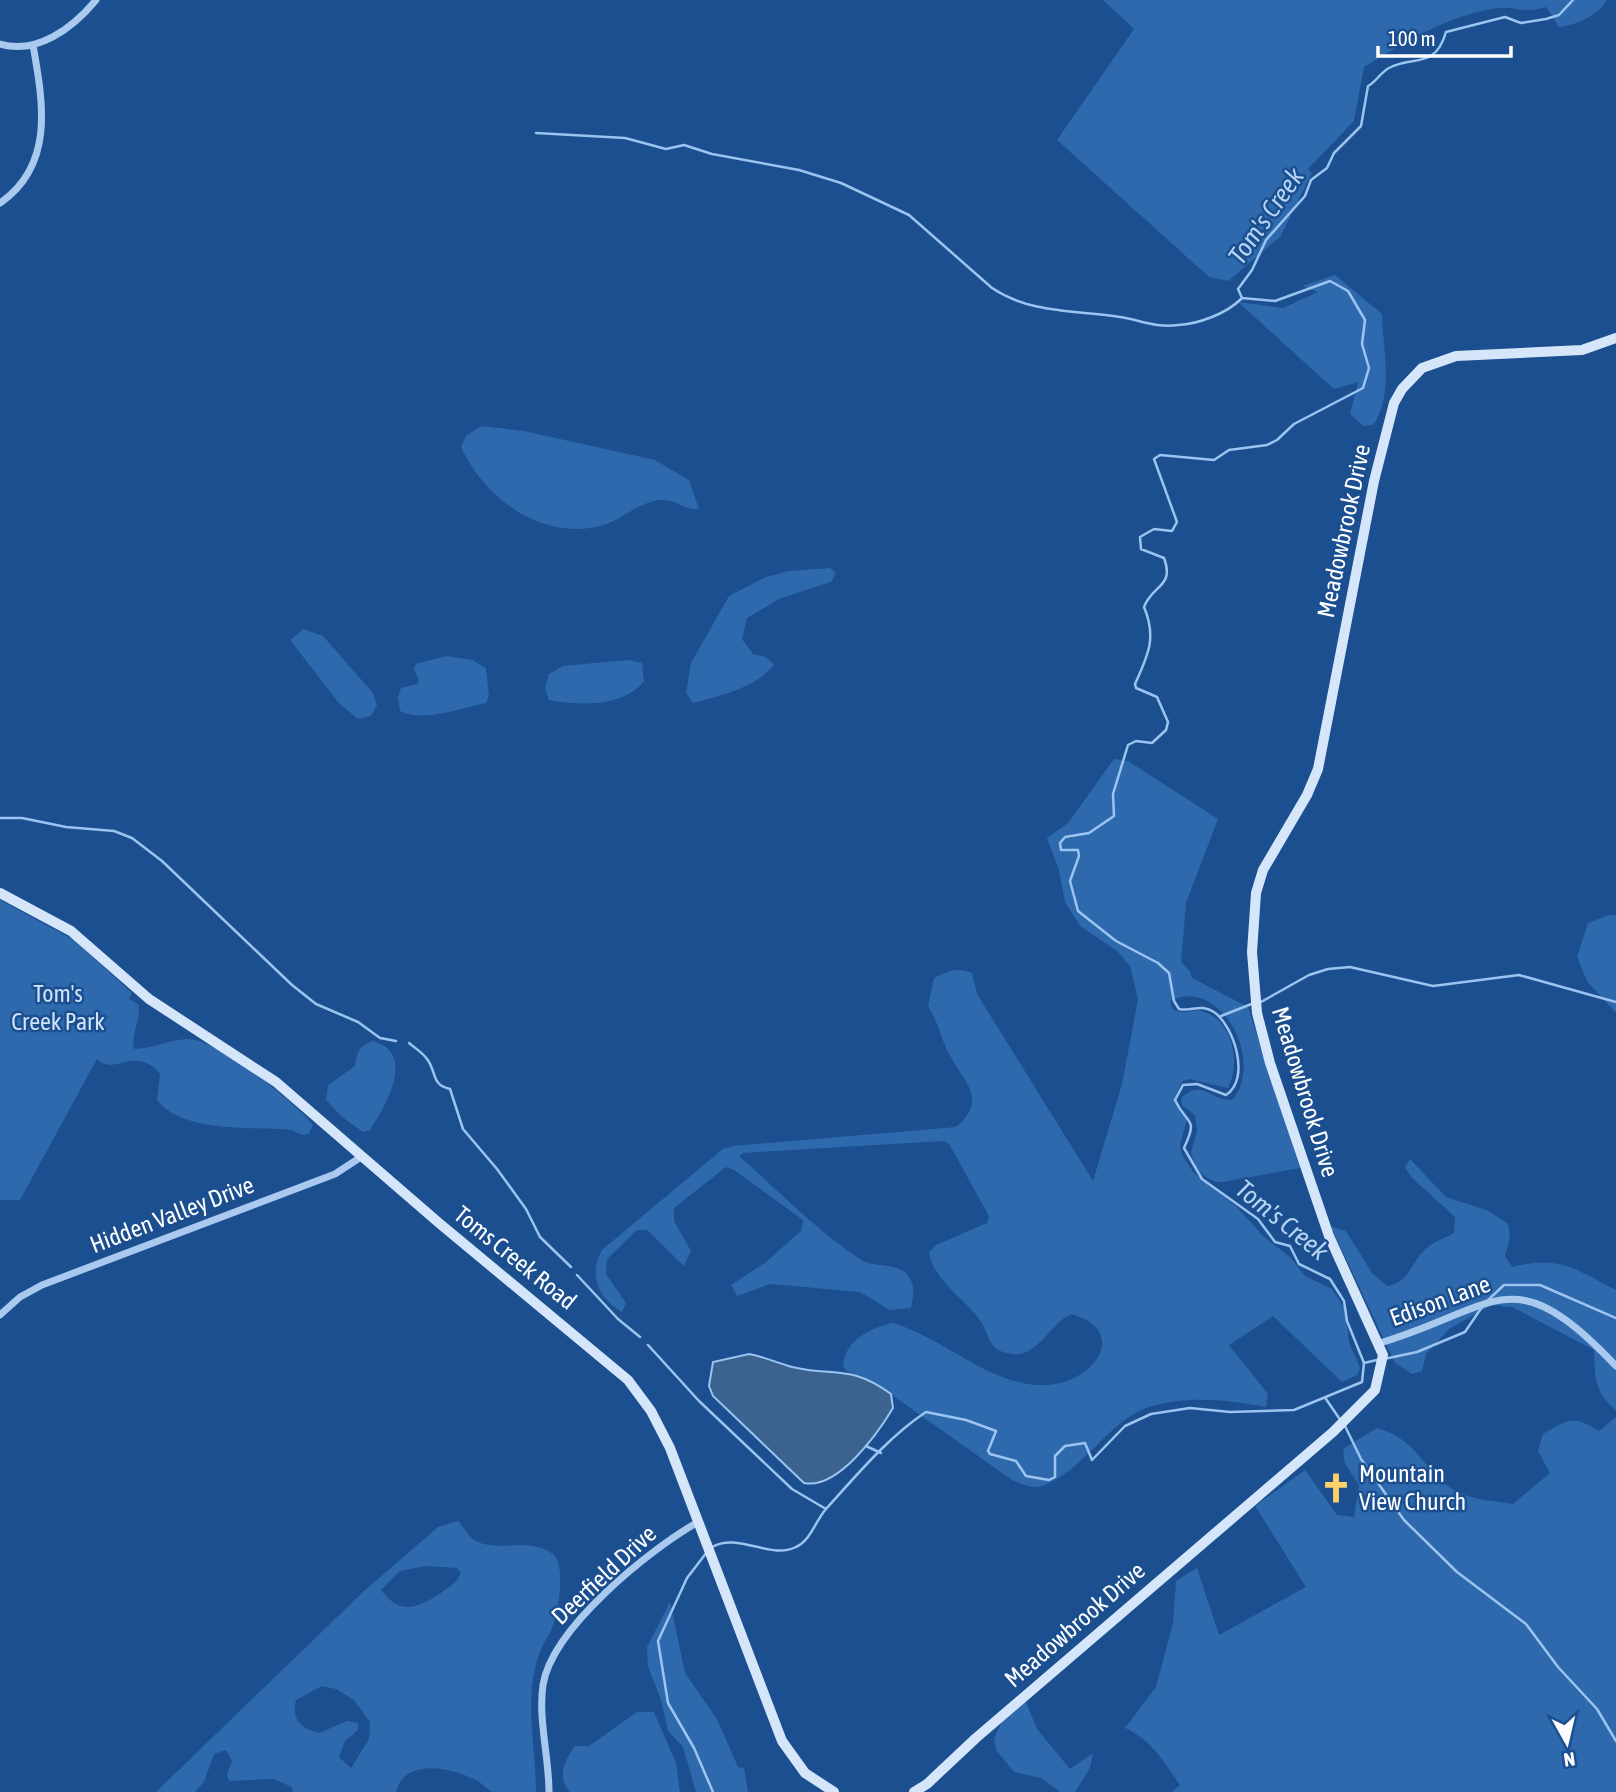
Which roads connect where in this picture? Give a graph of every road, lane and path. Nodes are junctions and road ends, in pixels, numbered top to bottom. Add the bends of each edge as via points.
1 (96, 0) edge
2 (0, 44) edge
3 (33, 45) junction
4 (0, 203) edge
5 (1616, 338) edge
6 (0, 893) edge
7 (361, 1157) junction
8 (0, 1315) edge
9 (1380, 1343) junction
10 (1616, 1366) edge
11 (698, 1522) junction
12 (549, 1792) edge
13 (834, 1792) edge
14 (914, 1792) edge

1 - 3 street via 76,22
2 - 3 street
3 - 4 street via 43,105 42,137 22,183
5 - 9 street, Meadowbrook Drive via 1582,350 1456,356 1422,368 1402,389 1394,403 1374,481 1318,769 1263,870 1256,893 1252,964 1256,1013 1329,1236
6 - 7 street, Toms Creek Road via 82,938 149,999 270,1077
7 - 8 street, Hidden Valley Drive via 335,1174 39,1286
7 - 11 street, Toms Creek Road via 628,1380 659,1425
9 - 10 street, Edison Lane via 1489,1301 1516,1297 1543,1306 1579,1329
9 - 14 street, Meadowbrook Drive via 1383,1366 1375,1390 1333,1432
11 - 12 street, Deerfield Drive via 640,1561 555,1650 542,1689
11 - 13 street, Toms Creek Road via 782,1741 805,1773

